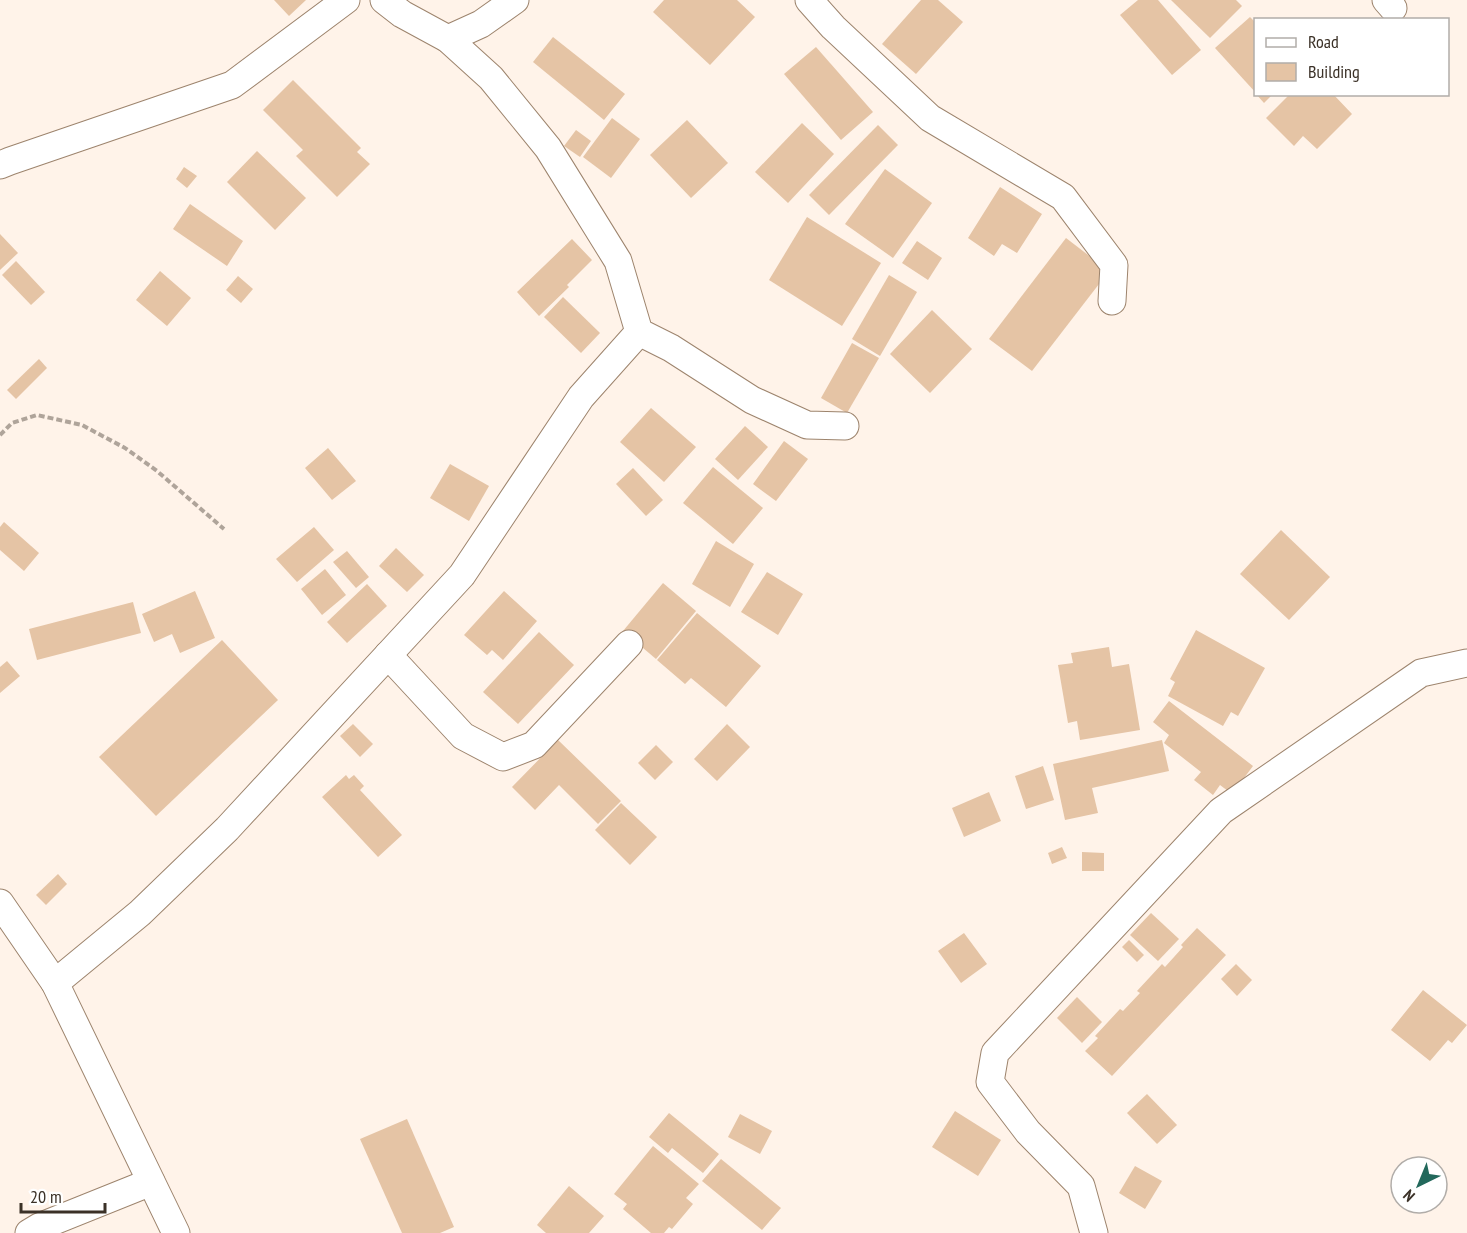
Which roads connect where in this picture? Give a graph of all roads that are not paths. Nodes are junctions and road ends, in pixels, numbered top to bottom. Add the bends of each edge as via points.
1 (346, 0) edge
2 (384, 0) edge
3 (516, 0) edge
4 (809, 0) edge
5 (448, 39) junction
6 (0, 165) edge
7 (1112, 301) dead end
8 (639, 332) junction
9 (845, 426) dead end
10 (629, 644) dead end
11 (388, 655) junction
12 (1467, 663) edge
13 (0, 903) edge
14 (55, 983) junction
15 (151, 1182) junction
16 (29, 1233) edge
17 (176, 1233) edge
18 (1094, 1233) edge

1 - 6 street via 232,85
2 - 5 street
3 - 5 street via 481,24
4 - 7 street via 930,118 1063,197 1114,265
5 - 8 street via 491,78 548,148 618,261
8 - 9 street via 752,400 807,425
8 - 11 street via 581,398 462,575
10 - 11 street via 534,745 503,757 464,736
11 - 14 street via 227,830 140,913
12 - 18 street via 1421,673 1221,811 995,1053 990,1082 1028,1132 1081,1186
13 - 14 street
14 - 15 street
15 - 16 street
15 - 17 street

